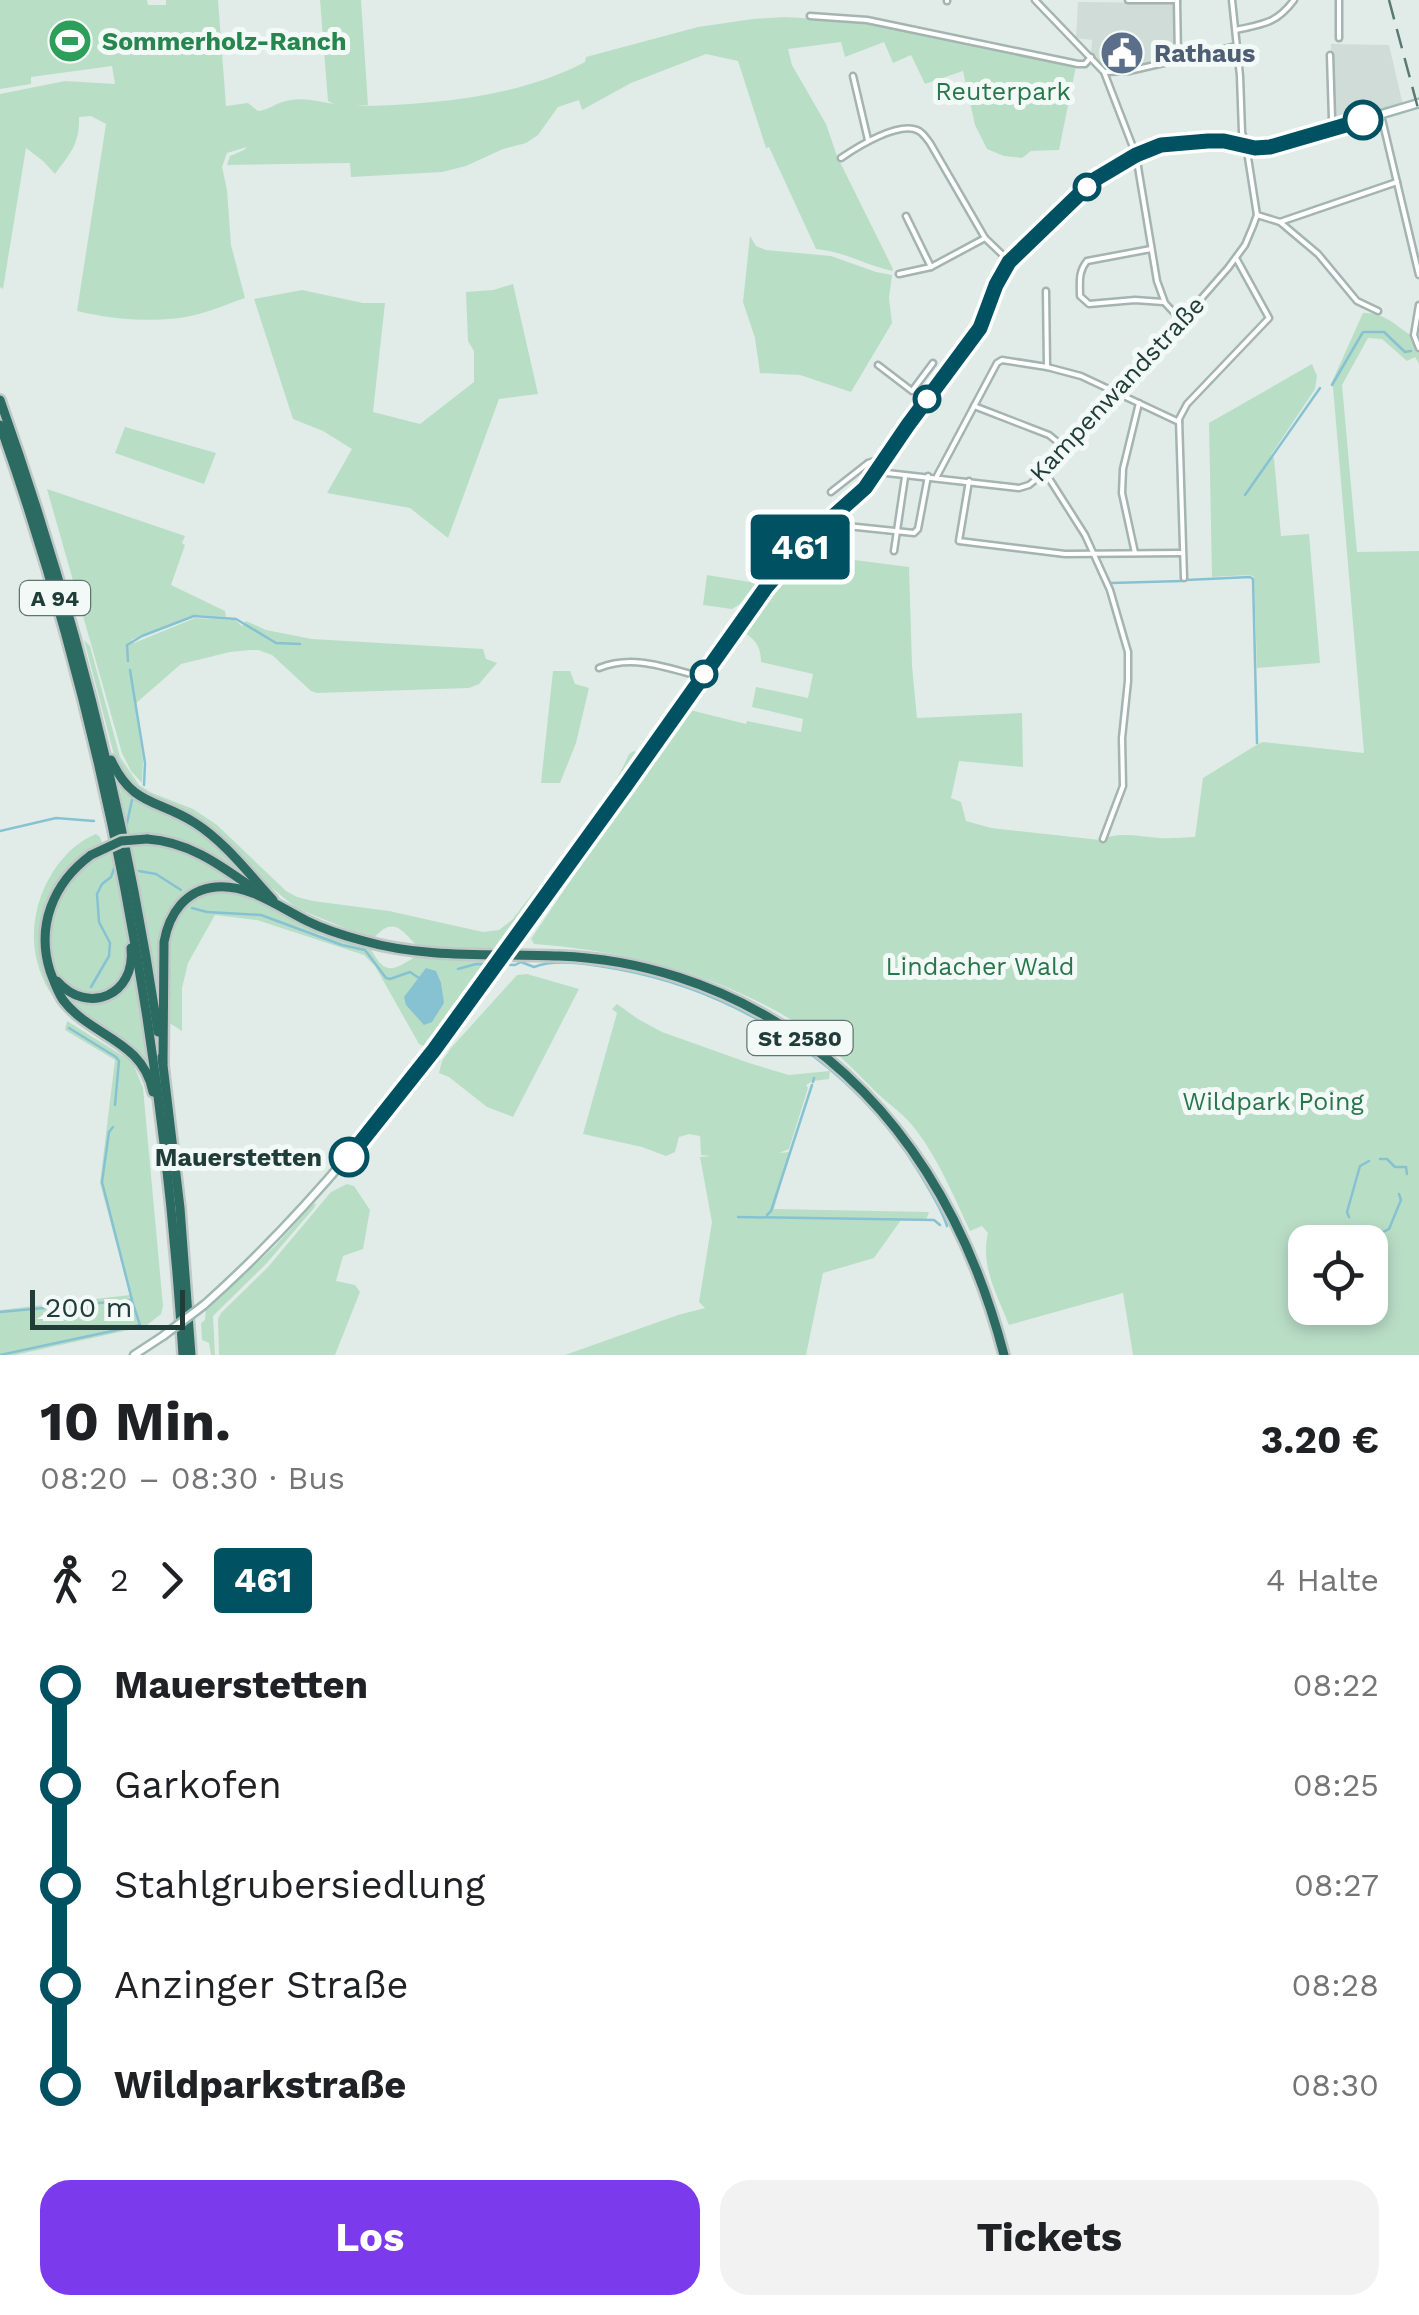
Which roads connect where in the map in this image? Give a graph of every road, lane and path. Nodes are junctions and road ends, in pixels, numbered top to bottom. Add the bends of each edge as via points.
1 (1036, 0) edge
2 (1128, 0) edge
3 (1177, 0) edge
4 (1232, 0) edge
5 (1294, 0) edge
6 (1339, 0) edge
7 (810, 16) dead end
8 (1236, 30) junction
9 (1339, 38) dead end
10 (1238, 46) junction
11 (1330, 55) dead end
12 (1091, 57) junction
13 (1178, 58) junction
14 (1104, 72) junction
15 (853, 76) dead end
16 (1419, 104) edge
17 (1381, 116) junction
18 (1335, 128) junction
19 (868, 140) junction
20 (1244, 146) junction
21 (1136, 155) junction
22 (841, 158) dead end
23 (1397, 182) junction
24 (906, 216) dead end
25 (1257, 216) junction
26 (1280, 222) junction
27 (985, 238) junction
28 (1152, 250) junction
29 (1236, 258) junction
30 (1009, 262) junction
31 (931, 267) junction
32 (899, 274) dead end
33 (1419, 275) edge
34 (1046, 291) dead end
35 (1165, 303) junction
36 (1419, 305) edge
37 (1378, 311) dead end
38 (1181, 320) junction
39 (1419, 348) edge
40 (933, 363) dead end
41 (878, 365) dead end
42 (1046, 367) junction
43 (926, 373) junction
44 (939, 383) junction
45 (1115, 390) junction
46 (0, 400) edge
47 (1139, 403) junction
48 (974, 406) junction
49 (1179, 422) junction
50 (0, 425) edge
51 (1065, 448) junction
52 (884, 458) junction
53 (876, 470) junction
54 (1046, 472) junction
55 (906, 474) junction
56 (928, 476) junction
57 (937, 476) junction
58 (968, 481) junction
59 (831, 492) dead end
60 (833, 516) junction
61 (850, 526) junction
62 (896, 531) junction
63 (842, 546) dead end
64 (894, 551) dead end
65 (1135, 552) junction
66 (1182, 552) junction
67 (1092, 554) junction
68 (1184, 578) dead end
69 (599, 668) dead end
70 (702, 676) junction
71 (101, 736) junction
72 (1102, 839) dead end
73 (279, 906) junction
74 (131, 922) junction
75 (52, 975) junction
76 (163, 1063) junction
77 (161, 1112) junction
78 (134, 1355) edge
79 (182, 1355) edge
80 (191, 1355) edge
81 (1004, 1355) edge

1 - 12 street
2 - 3 street
3 - 13 street
4 - 8 street
5 - 8 street via 1271,23
6 - 9 street
7 - 12 street via 867,20 1078,64
8 - 10 street
10 - 13 street
10 - 20 street
11 - 18 street
12 - 14 street
13 - 14 street
14 - 21 street
15 - 19 street
16 - 17 street
17 - 18 street
17 - 23 street
18 - 20 street via 1270,147
19 - 22 street
19 - 27 street via 903,129 924,134
20 - 21 street via 1181,142
20 - 25 street
21 - 28 street
21 - 30 street via 1094,180
23 - 26 street
23 - 33 street
24 - 31 street
25 - 26 street
25 - 29 street, Kampenwandstraße
26 - 37 street via 1318,254 1356,301
27 - 30 street
27 - 31 street
28 - 35 street
28 - 35 street via 1087,261 1079,274 1080,296 1090,304
29 - 38 street, Kampenwandstraße
29 - 49 street via 1269,318 1187,404
30 - 44 street via 980,328
31 - 32 street
34 - 42 street
35 - 38 street
36 - 39 street
38 - 45 street, Kampenwandstraße
40 - 43 street
41 - 43 street via 912,390
42 - 45 street
42 - 48 street via 1000,361
43 - 44 street
44 - 52 street
45 - 47 street
45 - 51 street, Kampenwandstraße
46 - 71 highway, A 94
47 - 49 street
47 - 65 street via 1122,493
48 - 51 street via 1049,435
48 - 57 street
49 - 66 street
50 - 74 highway, A 94 via 72,659
51 - 54 street, Kampenwandstraße
52 - 53 street
52 - 59 street
53 - 55 street, Kampenwandstraße
53 - 60 street
54 - 58 street, Kampenwandstraße via 1019,488
54 - 67 street
55 - 56 street, Kampenwandstraße
55 - 62 street
56 - 57 street, Kampenwandstraße
56 - 62 street via 918,530
57 - 58 street, Kampenwandstraße
58 - 67 street via 958,541
60 - 61 street
60 - 70 street via 767,586
61 - 62 street
61 - 63 street
62 - 64 street
65 - 66 street
65 - 67 street
66 - 68 street
67 - 72 street via 1117,610 1128,660 1123,786
69 - 70 street via 638,661
70 - 78 street, bridge via 348,1158 204,1304
71 - 73 highway via 133,792 196,823
71 - 76 highway, A 94
73 - 75 highway, St 2580, bridge via 178,844 121,842 91,855 61,884 45,935
73 - 76 highway via 222,886 200,891 174,911 164,942
73 - 81 highway, St 2580 via 333,932 394,948 635,966 710,989 784,1027 851,1079 919,1158 963,1238
74 - 75 highway via 130,970 114,992 80,998
74 - 77 highway, A 94
75 - 77 highway via 81,1018 138,1059
76 - 80 highway, A 94
77 - 79 highway, A 94

